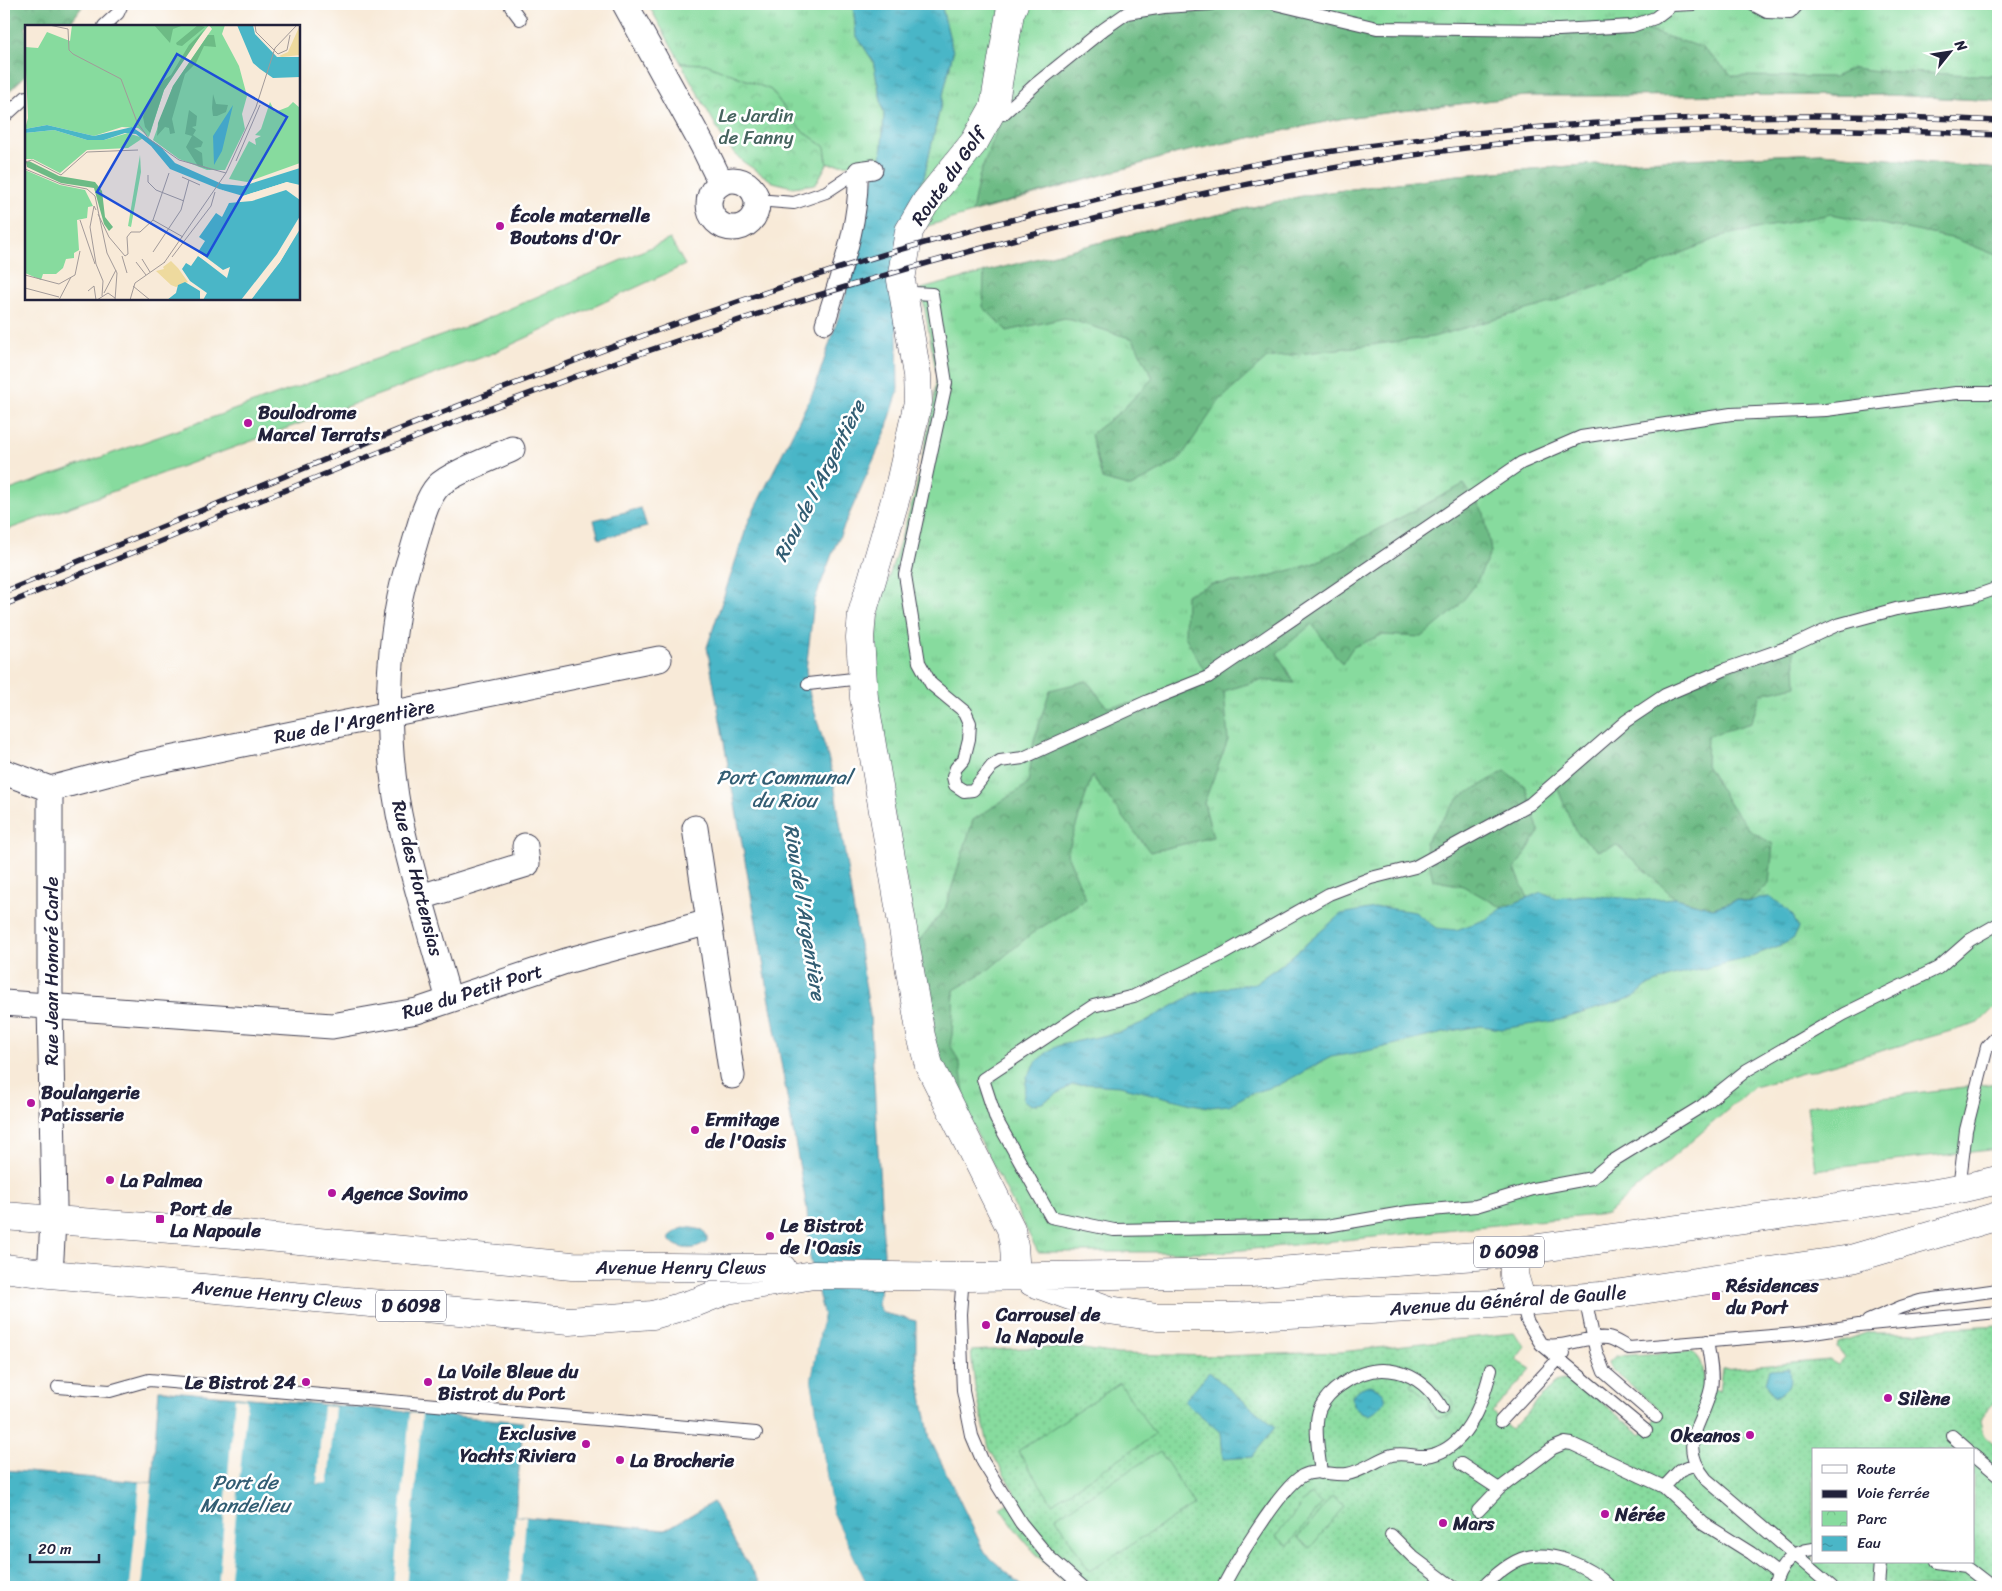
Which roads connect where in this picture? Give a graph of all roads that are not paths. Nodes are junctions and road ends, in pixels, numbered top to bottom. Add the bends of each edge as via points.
1 (122, 4) edge
2 (511, 4) edge
3 (624, 4) edge
4 (1014, 4) edge
5 (1212, 4) edge
6 (1276, 4) edge
7 (1692, 4) edge
8 (1752, 4) edge
9 (1798, 4) edge
10 (520, 19) dead end
11 (105, 25) edge
12 (25, 98) edge
13 (1003, 114) dead end
14 (4, 117) edge
15 (866, 170) joint
16 (721, 183) junction
17 (757, 200) junction
18 (904, 295) junction
19 (825, 324) dead end
20 (1998, 393) edge
21 (512, 449) dead end
22 (1998, 588) edge
23 (659, 659) dead end
24 (862, 672) junction
25 (808, 684) dead end
26 (388, 714) junction
27 (4, 772) edge
28 (50, 789) junction
29 (695, 828) dead end
30 (525, 846) dead end
31 (420, 897) junction
32 (709, 922) junction
33 (1998, 924) edge
34 (449, 1000) junction
35 (4, 1003) edge
36 (50, 1005) junction
37 (1998, 1035) edge
38 (732, 1076) dead end
39 (1998, 1180) edge
40 (1959, 1190) junction
41 (4, 1216) edge
42 (1998, 1216) edge
43 (53, 1221) junction
44 (1950, 1228) junction
45 (1514, 1251) junction
46 (4, 1268) edge
47 (50, 1274) junction
48 (813, 1275) junction
49 (963, 1276) junction
50 (1016, 1276) junction
51 (1998, 1290) edge
52 (1585, 1297) junction
53 (1522, 1302) junction
54 (1998, 1312) edge
55 (1859, 1325) junction
56 (1593, 1339) junction
57 (1707, 1342) junction
58 (1572, 1343) junction
59 (1541, 1344) junction
60 (1559, 1359) junction
61 (1491, 1369) dead end
62 (58, 1387) dead end
63 (1442, 1408) dead end
64 (1656, 1417) dead end
65 (1501, 1421) dead end
66 (1646, 1431) dead end
67 (756, 1434) dead end
68 (1952, 1436) dead end
69 (1966, 1448) edge
70 (1974, 1455) edge
71 (1461, 1464) dead end
72 (1695, 1464) junction
73 (1320, 1473) junction
74 (1998, 1476) edge
75 (1664, 1487) junction
76 (1499, 1490) junction
77 (1478, 1511) dead end
78 (1391, 1536) dead end
79 (1812, 1549) edge
80 (1794, 1554) junction
81 (1880, 1564) edge
82 (1951, 1564) edge
83 (1777, 1573) junction
84 (1987, 1583) dead end
85 (1083, 1587) edge
86 (1223, 1587) edge
87 (1453, 1587) edge
88 (1483, 1587) edge
89 (1610, 1587) edge
90 (1774, 1587) edge
91 (1832, 1587) edge
92 (1878, 1587) edge

1 - 11 lane via 118,13
2 - 10 lane
3 - 16 street
4 - 18 main road, Route du Golf via 994,107 975,141 926,202 909,232 901,280
5 - 13 lane via 1164,7 1127,14 1043,78
6 - 7 lane via 1377,28 1559,30 1632,26 1655,18 1672,5
8 - 9 lane via 1767,12 1782,13 1790,13
12 - 14 lane
15 - 17 lane via 826,192 794,202
15 - 19 street via 850,244
16 - 17 street via 732,179 741,181 749,185
16 - 17 street via 710,197 713,217 718,223 739,227 747,224 757,209
18 - 20 lane via 932,294 946,383 905,575 919,662 931,684 965,712 970,722 964,759 953,777 955,785 964,791 973,790 1000,761 1023,758 1208,677 1521,463 1581,437 1731,414 1826,410 1956,393
18 - 24 main road via 918,402 900,484 862,614
21 - 26 street, Rue des Hortensias via 440,484 432,493 400,593
22 - 33 lane via 1975,596 1896,609 1837,625 1665,695 1626,721 1523,809 1415,867 1371,878 1329,894 1223,954 1134,996 1093,1006 983,1079 996,1119 1050,1218 1114,1230 1327,1226 1408,1212 1476,1206 1532,1189 1592,1178 1702,1106 1747,1070 1844,1014 1938,968 1970,940
23 - 26 street, Rue de l'Argentière
24 - 25 lane
24 - 50 main road via 921,1036 929,1065 1011,1229
26 - 28 street, Rue de l'Argentière via 140,765
26 - 31 street, Rue des Hortensias via 396,796
27 - 28 street
28 - 36 street, Rue Jean Honoré Carle
29 - 32 street
30 - 31 street via 527,864
31 - 34 street, Rue des Hortensias
32 - 34 street, Rue du Petit Port via 566,962
32 - 38 street
34 - 36 street, Rue du Petit Port via 417,1011 332,1026
35 - 36 street, Rue du Petit Port
36 - 43 street, Rue Jean Honoré Carle
37 - 40 lane via 1987,1048 1969,1120
39 - 40 main road, Avenue du Général de Gaulle / D 6098
40 - 44 main road via 1973,1200 1975,1215
40 - 45 main road, Avenue du Général de Gaulle / D 6098
41 - 43 main road, Avenue Henry Clews / D 6098
42 - 44 main road, Avenue du Général de Gaulle / D 6098
43 - 47 street, Rue Jean Honoré Carle
43 - 48 main road, Avenue Henry Clews / D 6098 via 235,1234 572,1266 778,1267
44 - 52 main road, Avenue du Général de Gaulle / D 6098 via 1851,1258
45 - 50 main road, Avenue du Général de Gaulle / D 6098 via 1251,1273
45 - 53 main road via 1514,1275
46 - 47 main road, Avenue Henry Clews / D 6098
47 - 48 main road, Avenue Henry Clews / D 6098 via 569,1321 653,1315 727,1290
48 - 49 main road, Avenue du Général de Gaulle / D 6098
49 - 50 main road, Avenue du Général de Gaulle / D 6098
49 - 85 lane via 960,1314 962,1382 972,1436 983,1462 1021,1523 1049,1557
50 - 53 main road, Avenue du Général de Gaulle / D 6098 via 1109,1310 1157,1317 1230,1317
51 - 55 lane via 1920,1301
52 - 53 main road, Avenue du Général de Gaulle / D 6098
52 - 56 lane
53 - 59 lane via 1527,1321
54 - 55 lane
55 - 57 lane
56 - 57 lane via 1606,1338 1629,1348
56 - 58 lane
56 - 64 lane via 1604,1372
57 - 72 lane via 1712,1387 1692,1447
58 - 59 lane
58 - 60 lane
59 - 60 lane
60 - 65 lane
60 - 66 lane
61 - 73 lane via 1473,1417 1463,1434 1450,1446 1425,1456 1398,1454 1384,1457 1349,1474
62 - 67 lane via 110,1391 148,1380
63 - 73 lane via 1428,1388 1402,1373 1381,1371 1350,1379 1330,1393 1319,1412
68 - 69 lane
70 - 74 lane
71 - 76 lane
72 - 75 lane via 1680,1470
72 - 80 lane via 1706,1479
73 - 86 lane via 1304,1475 1294,1482
75 - 76 lane via 1565,1443 1553,1448
75 - 83 lane via 1702,1523
76 - 77 lane
78 - 87 lane
79 - 80 lane
80 - 83 lane
80 - 91 lane
81 - 92 lane
82 - 84 lane via 1965,1566
83 - 90 lane
88 - 89 lane via 1522,1558 1546,1556 1584,1568

